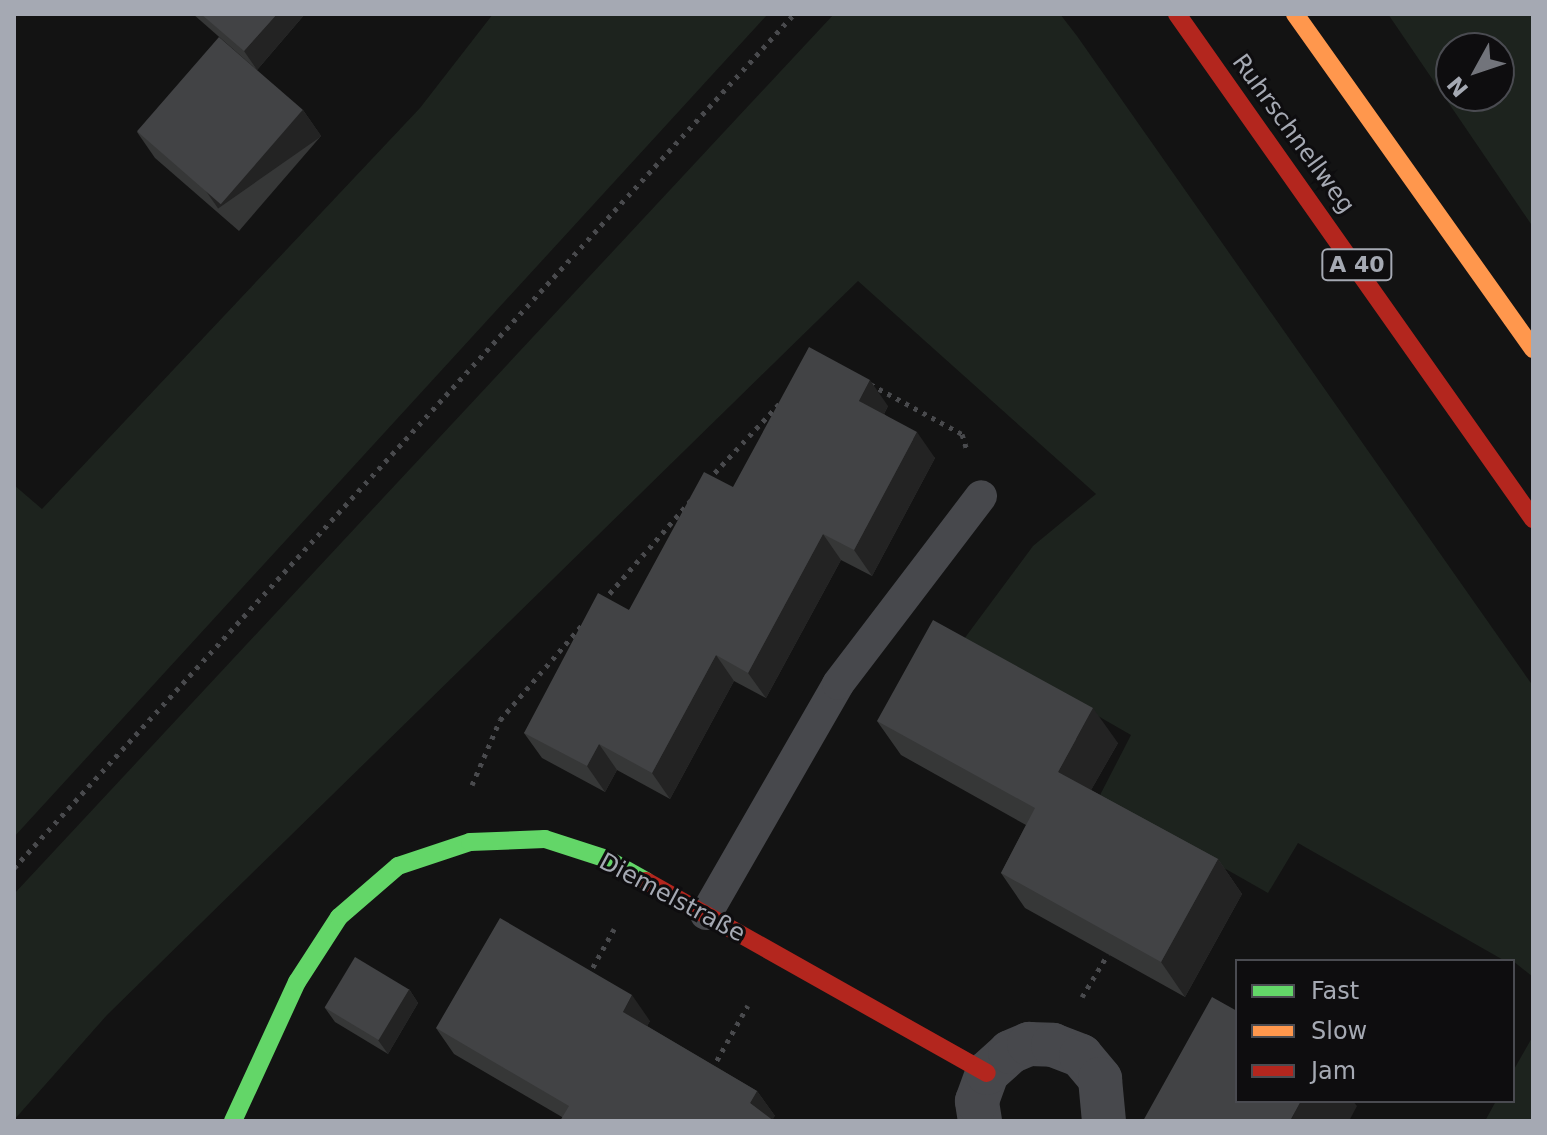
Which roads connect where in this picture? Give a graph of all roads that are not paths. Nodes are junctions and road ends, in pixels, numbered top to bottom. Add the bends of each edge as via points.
1 (1177, 14) edge
2 (1295, 14) edge
3 (1533, 349) edge
4 (981, 496) road end
5 (1533, 519) edge
6 (706, 914) junction
7 (987, 1073) junction
8 (233, 1121) edge
9 (980, 1121) edge
10 (1104, 1121) edge

1 - 5 main road, Ruhrschnellweg / A 40
2 - 3 main road
4 - 6 lane via 838,684
6 - 7 main road, Diemelstraße
6 - 8 main road, Diemelstraße via 607,859 545,839 470,842 398,866 339,917 314,956
7 - 9 street via 977,1101
7 - 10 street via 1010,1052 1029,1044 1053,1045 1081,1056 1100,1079

